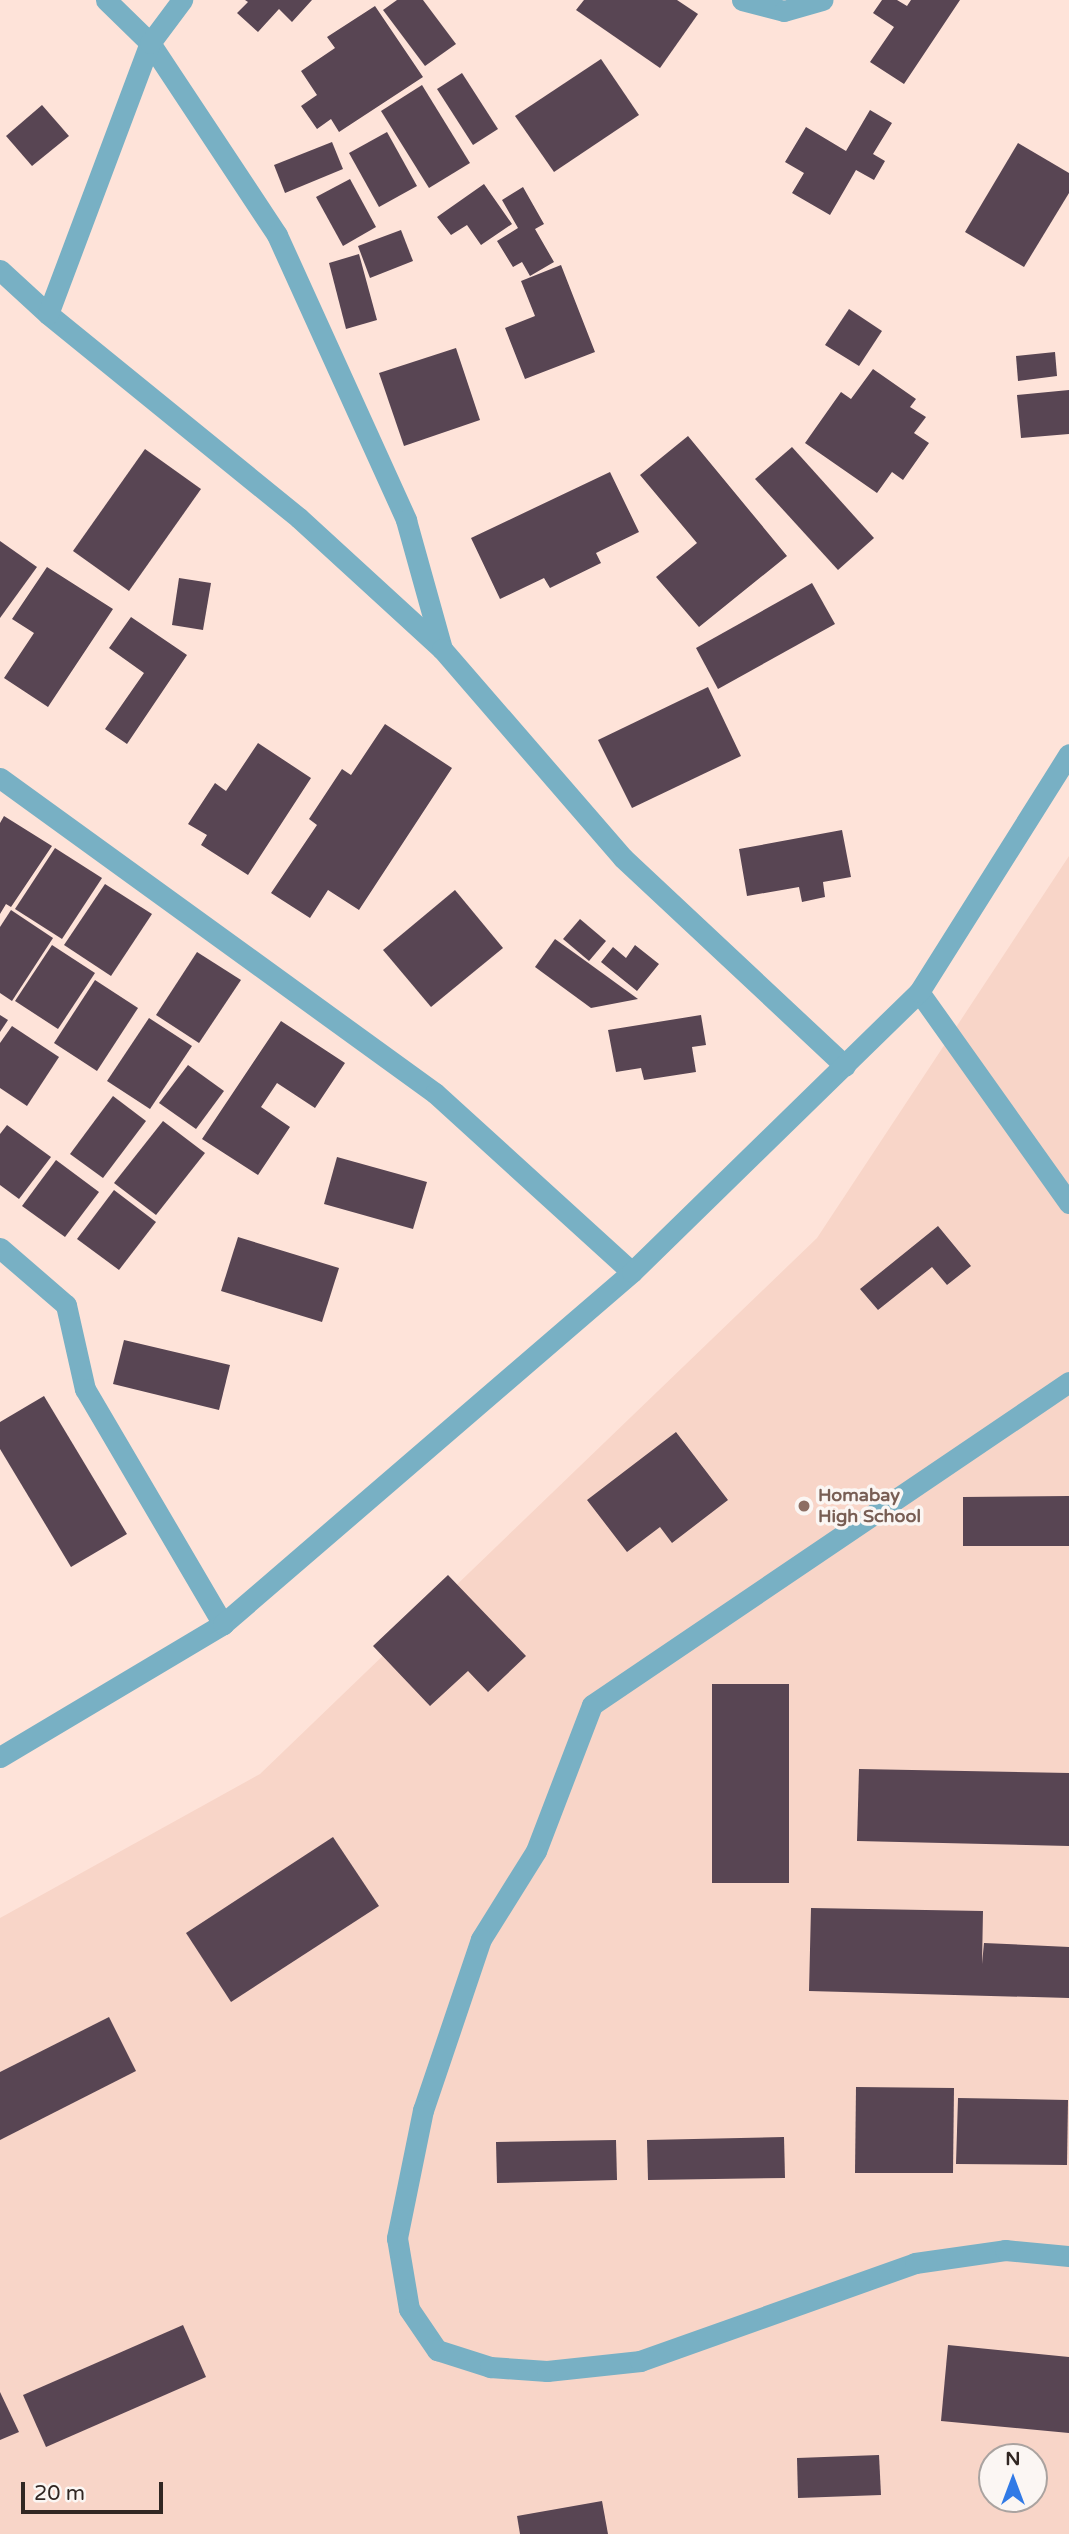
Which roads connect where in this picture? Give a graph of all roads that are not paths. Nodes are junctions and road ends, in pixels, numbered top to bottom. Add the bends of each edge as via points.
1 (106, 0) edge
2 (183, 0) edge
3 (742, 0) edge
4 (822, 0) edge
5 (150, 43) junction
6 (0, 270) edge
7 (48, 314) junction
8 (442, 649) junction
9 (1069, 754) edge
10 (0, 778) edge
11 (919, 992) junction
12 (845, 1066) junction
13 (1069, 1203) edge
14 (0, 1248) edge
15 (632, 1272) junction
16 (1069, 1382) edge
17 (223, 1624) junction
18 (0, 1757) edge
19 (1069, 2256) edge

1 - 5 street
2 - 5 street
3 - 4 street via 784,11
5 - 7 street
5 - 8 street via 278,235 406,520
6 - 7 street
7 - 8 street via 299,518
8 - 12 street via 623,858
9 - 11 street
10 - 15 street via 435,1093
11 - 12 street
11 - 13 street
12 - 15 street
14 - 17 street via 66,1305 85,1390
15 - 17 street
16 - 19 street via 592,1705 536,1851 481,1939 423,2110 397,2238 409,2309 438,2350 490,2367 547,2371 640,2361 915,2263 1005,2250
17 - 18 street

